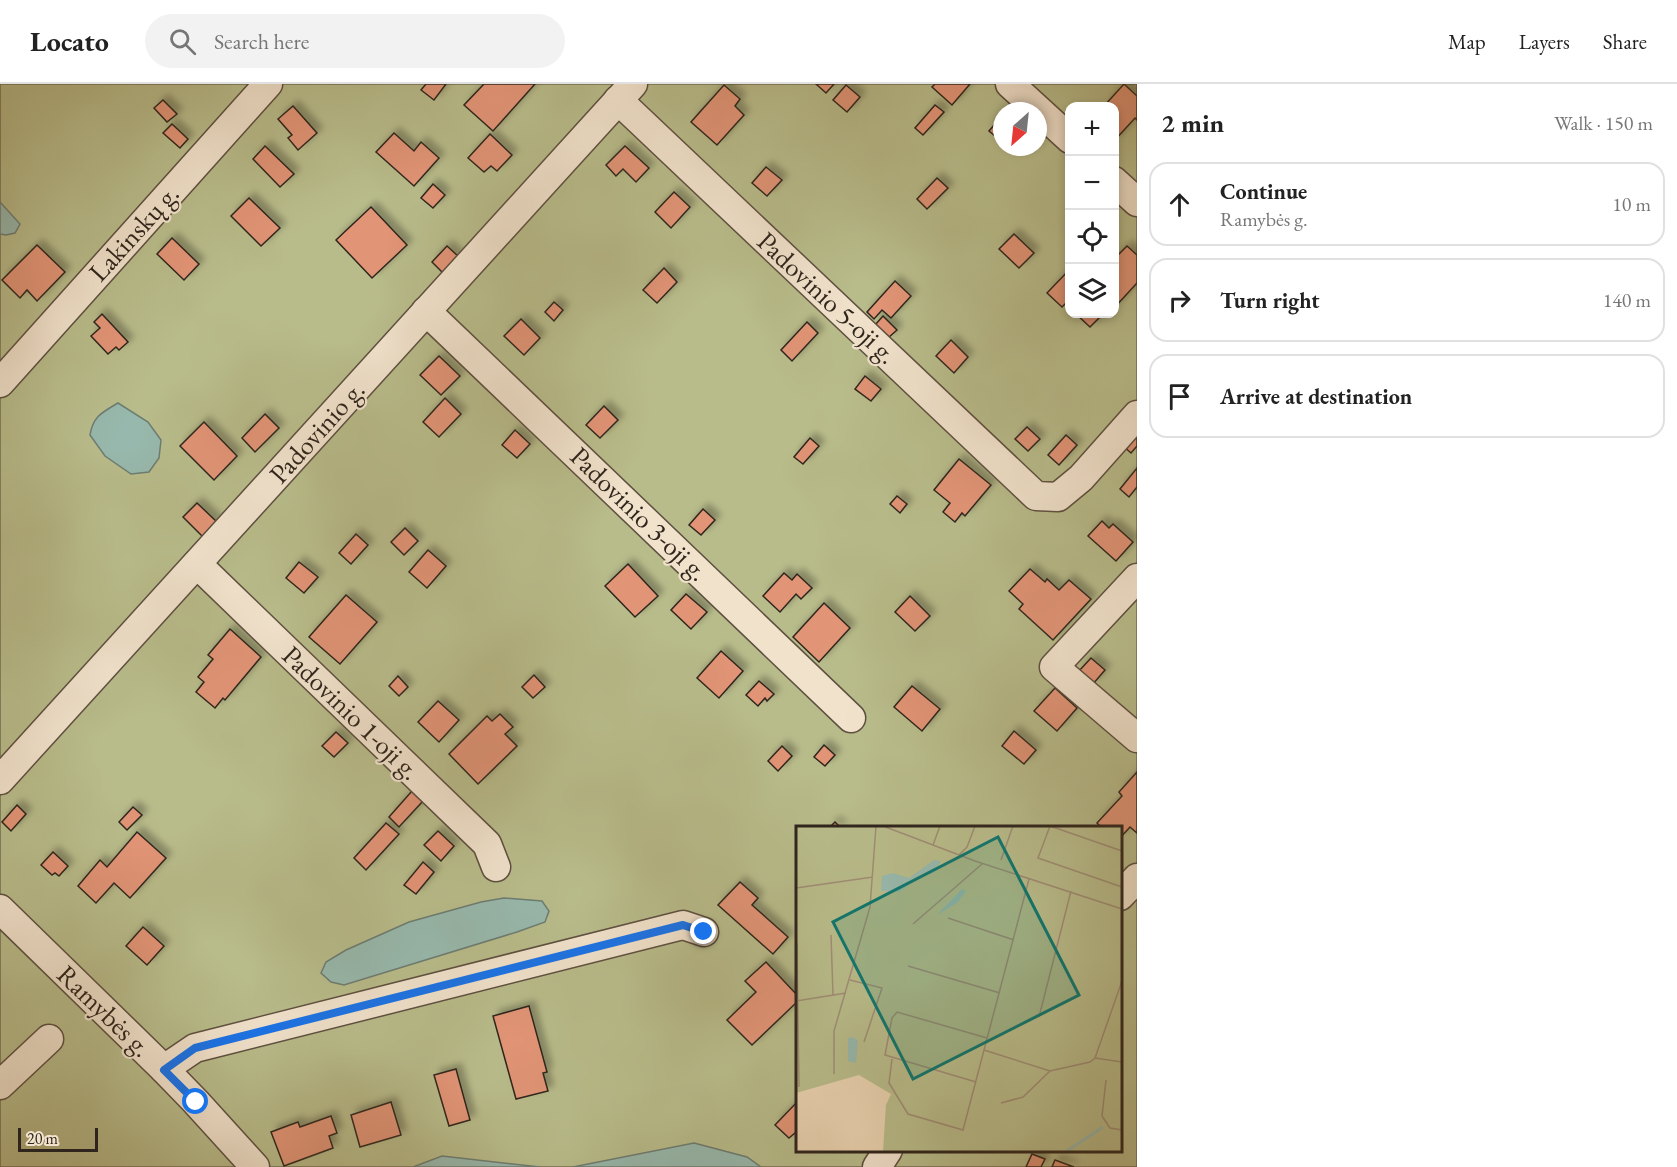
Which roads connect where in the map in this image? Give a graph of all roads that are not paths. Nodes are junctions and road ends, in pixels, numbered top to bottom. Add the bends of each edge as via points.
1 (268, 84) edge
2 (1010, 84) edge
3 (626, 92) edge
4 (1065, 134) edge
5 (1119, 186) edge
6 (1137, 202) edge
7 (426, 311) junction
8 (0, 382) edge
9 (1137, 414) edge
10 (196, 564) junction
11 (1137, 578) edge
12 (851, 718) dead end
13 (1137, 738) edge
14 (0, 780) edge
15 (496, 867) dead end
16 (1137, 878) edge
17 (1122, 894) edge
18 (0, 909) edge
19 (704, 932) dead end
20 (49, 1039) dead end
21 (164, 1070) junction
22 (0, 1085) edge
23 (887, 1152) edge
24 (255, 1167) edge
25 (877, 1167) edge

1 - 8 street, Lakinskų g.
2 - 4 street
3 - 7 street, Padovinio g.
3 - 9 street, Padovinio 5-oji g. via 1036,496 1058,497 1081,478
5 - 6 street
7 - 10 street, Padovinio g.
7 - 12 street, Padovinio 3-oji g.
10 - 14 street, Padovinio g.
10 - 15 street, Padovinio 1-oji g. via 486,844
11 - 13 street via 1054,667
16 - 17 street
18 - 21 street, Ramybės g.
19 - 21 street via 683,925 195,1048
20 - 22 street
21 - 24 street, Ramybės g.
23 - 25 street

